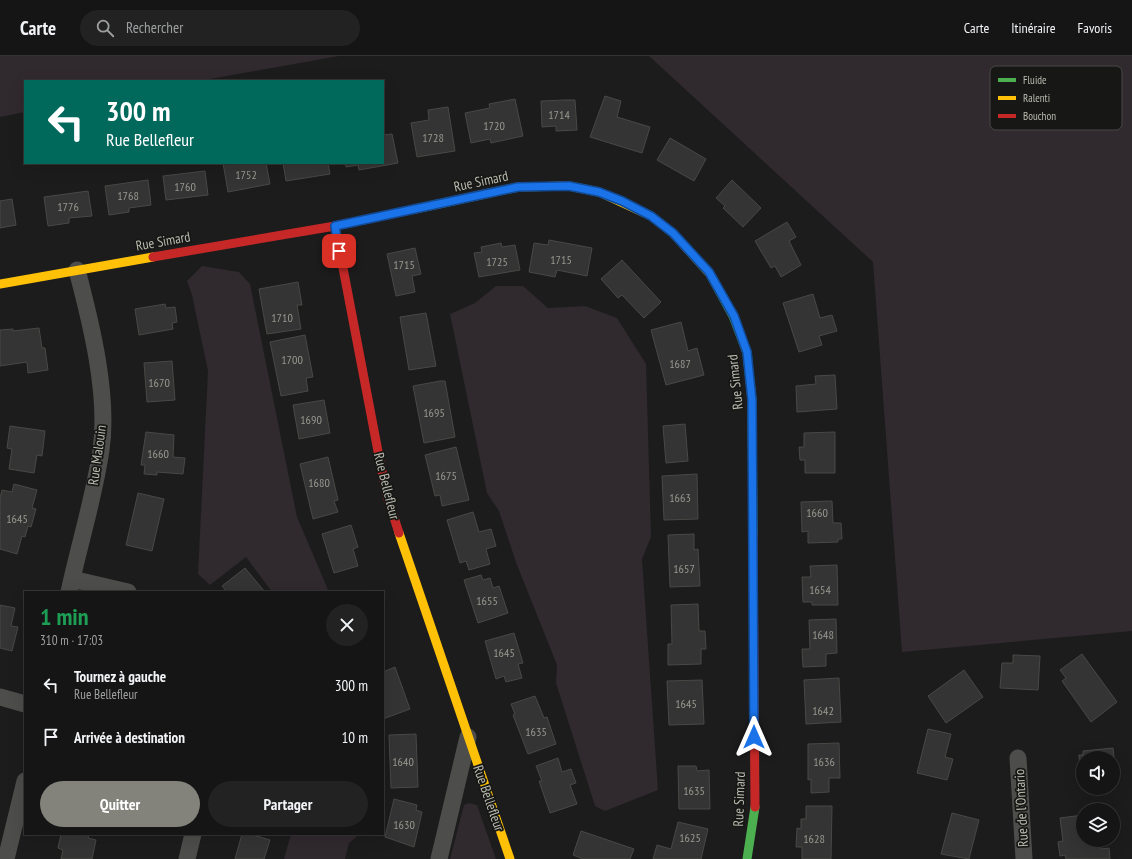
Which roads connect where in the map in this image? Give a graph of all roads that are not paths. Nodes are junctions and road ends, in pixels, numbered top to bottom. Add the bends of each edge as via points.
1 (335, 226) junction
2 (77, 270) junction
3 (0, 284) edge
4 (70, 585) edge
5 (120, 591) edge
6 (0, 698) edge
7 (24, 704) edge
8 (468, 737) junction
9 (1018, 758) dead end
10 (24, 785) edge
11 (193, 835) edge
12 (6, 859) edge
13 (187, 859) edge
14 (439, 859) edge
15 (510, 859) edge
16 (747, 859) edge
17 (1024, 859) edge

1 - 2 street, Rue Simard
1 - 8 street, Rue Bellefleur via 388,499
1 - 16 street, Rue Simard via 518,187 569,186 599,192 651,216 673,233 709,272 734,316 747,352 752,400 755,806
2 - 3 street, Rue Simard
2 - 4 street, Rue Malouin via 90,325 102,399 103,422 101,449
4 - 5 street
6 - 7 street
8 - 14 street, Rue Bellefleur
8 - 15 street, Rue Bellefleur
9 - 17 street, Rue de l'Ontario
10 - 12 street
11 - 13 street

